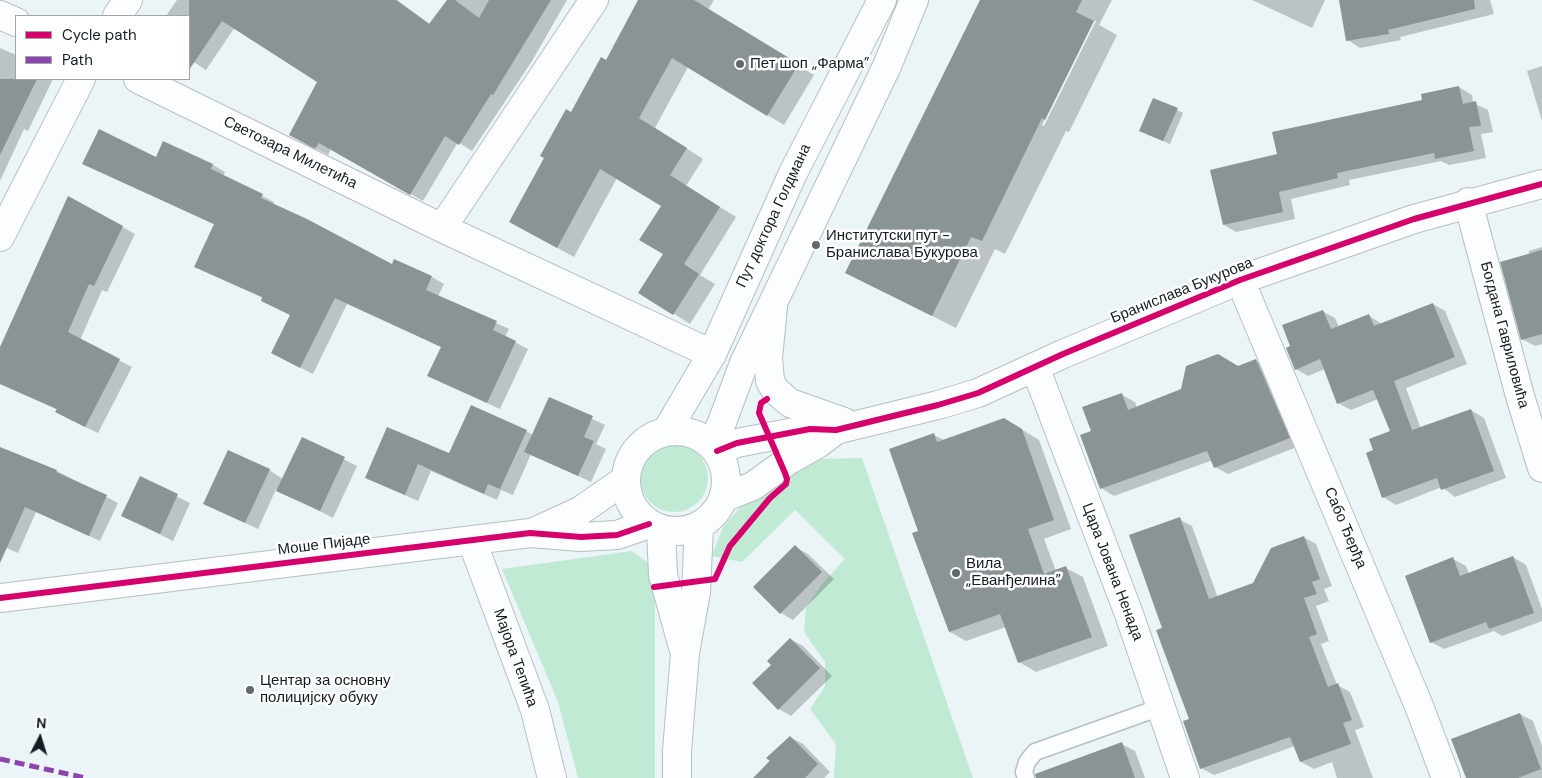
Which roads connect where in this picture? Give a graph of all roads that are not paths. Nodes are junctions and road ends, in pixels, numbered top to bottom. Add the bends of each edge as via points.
1 (128, 0) edge
2 (594, 0) edge
3 (882, 0) edge
4 (914, 0) edge
5 (0, 15) edge
6 (118, 15) edge
7 (15, 22) edge
8 (80, 80) edge
9 (140, 80) edge
10 (1542, 184) edge
11 (1468, 202) junction
12 (442, 228) junction
13 (0, 237) edge
14 (1240, 280) junction
15 (774, 297) junction
16 (712, 354) junction
17 (1035, 368) junction
18 (844, 428) junction
19 (666, 432) junction
20 (714, 448) junction
21 (1542, 468) edge
22 (626, 479) junction
23 (725, 497) junction
24 (655, 526) junction
25 (699, 526) junction
26 (530, 533) junction
27 (472, 541) junction
28 (0, 598) edge
29 (685, 653) junction
30 (1161, 707) junction
31 (552, 778) edge
32 (677, 778) edge
33 (1026, 778) edge
34 (1185, 778) edge
35 (1446, 778) edge

1 - 6 street
2 - 12 street
3 - 16 street, Пут доктора Голдмана via 793,172
4 - 15 street via 887,66
5 - 7 street
8 - 13 street
9 - 12 street, Светозара Милетића
10 - 11 street, Бранислава Букурова
11 - 14 street, Бранислава Букурова
11 - 21 street, Богдана Гавриловића
12 - 16 street, Светозара Милетића
14 - 17 street, Бранислава Букурова
14 - 35 street, Сабо Ђерђа
15 - 18 street via 768,358 770,381 790,403
15 - 20 street via 744,363
16 - 19 street, Пут доктора Голдмана
17 - 18 street, Бранислава Букурова via 938,406
17 - 30 street, Цара Јована Ненада
18 - 20 street, Бранислава Букурова via 810,429
18 - 23 street, Бранислава Букурова via 789,460 753,486
19 - 20 street via 698,435
19 - 22 street via 648,440 634,453
20 - 23 street via 726,473
22 - 24 street via 631,504
22 - 26 street, Моше Пијаде via 580,511
23 - 25 street via 710,519
24 - 25 street via 674,532
24 - 26 street, Моше Пијаде via 608,536
24 - 29 street via 663,575
25 - 29 street via 696,592
26 - 27 street, Моше Пијаде
27 - 28 street, Моше Пијаде
27 - 31 street, Мајора Тепића via 535,710
29 - 32 street
30 - 33 lane via 1036,752 1027,762
30 - 34 street, Цара Јована Ненада

